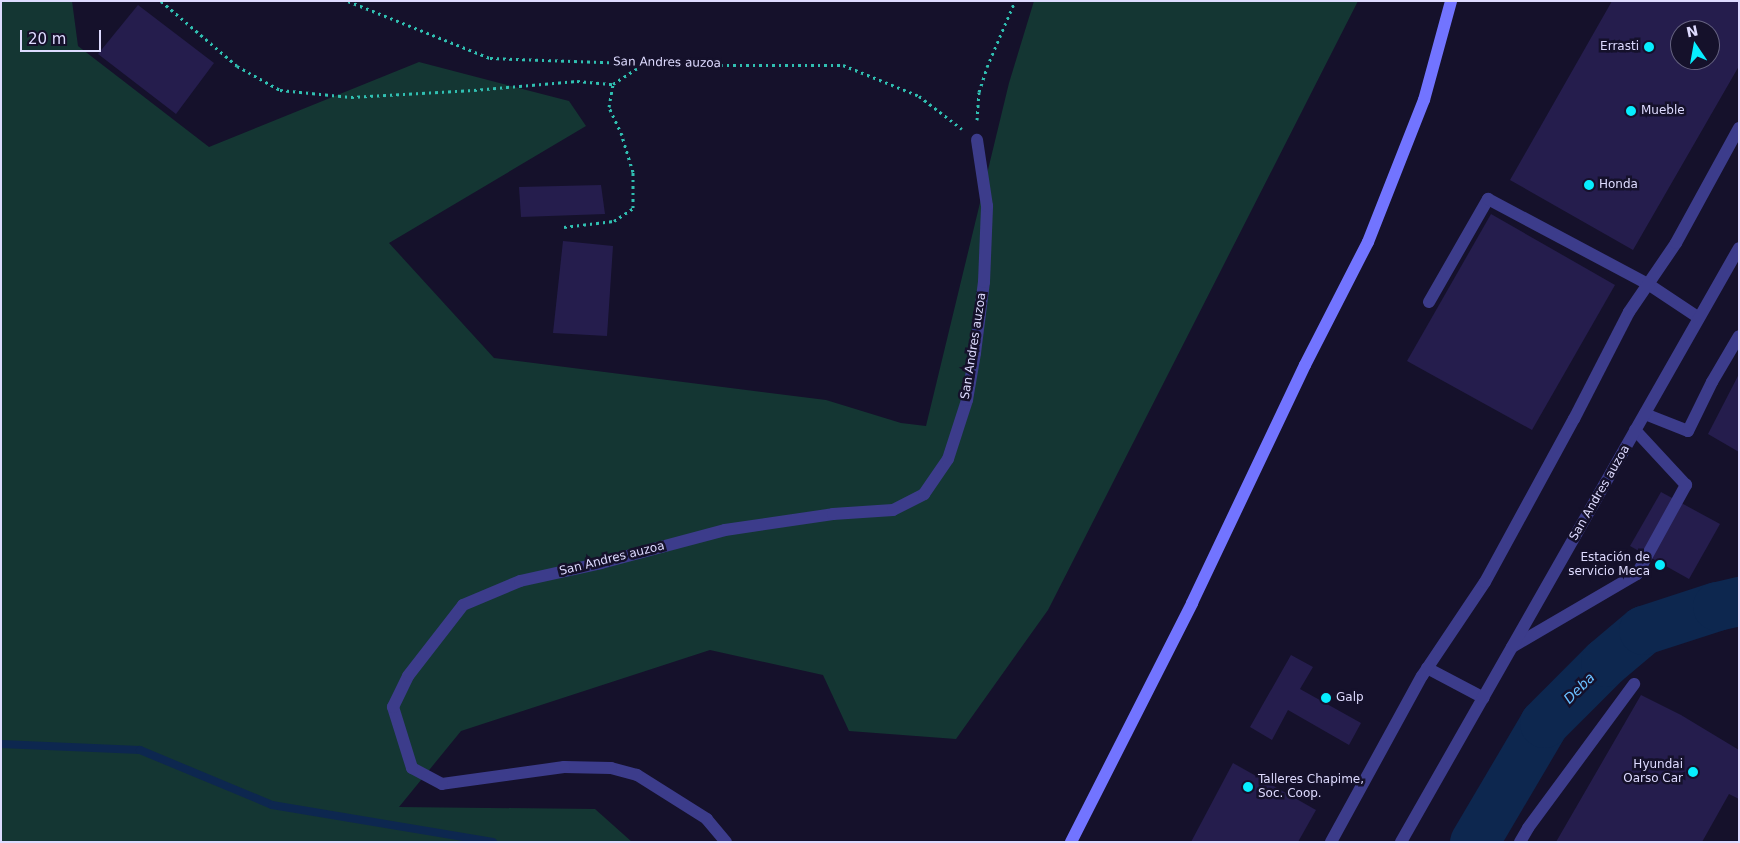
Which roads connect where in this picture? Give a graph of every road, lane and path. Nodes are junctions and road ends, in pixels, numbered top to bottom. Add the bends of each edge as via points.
1 (161, 1) edge
2 (348, 1) edge
3 (1015, 1) edge
4 (1451, 1) edge
5 (645, 63) junction
6 (613, 84) junction
7 (1739, 128) edge
8 (976, 140) junction
9 (564, 226) dead end
10 (1739, 248) edge
11 (1648, 284) junction
12 (1429, 302) dead end
13 (1699, 318) junction
14 (1739, 336) edge
15 (1645, 414) junction
16 (1635, 430) junction
17 (1512, 647) junction
18 (1427, 668) junction
19 (1634, 684) dead end
20 (1484, 698) junction
21 (726, 842) edge
22 (1070, 842) edge
23 (1331, 842) edge
24 (1401, 842) edge
25 (1520, 842) edge

1 - 6 path via 237,66 280,90 350,97 577,81
2 - 5 path, San Andres auzoa via 490,58
3 - 8 path via 979,92
4 - 22 main road via 1424,100 1368,242 1305,365 1192,602
5 - 6 path
5 - 8 path, San Andres auzoa via 843,65 919,96
6 - 9 path via 608,106 622,134 633,172 634,208 614,221
7 - 11 street via 1676,243
8 - 21 street, San Andres auzoa via 986,206 984,282 976,353 948,459 924,494 893,510 833,514 725,530 520,581 463,605 408,676 393,707 412,768 442,784 564,767 610,768 637,775 706,819
10 - 13 street, San Andres auzoa
11 - 12 street via 1488,199
11 - 13 street
11 - 18 street via 1628,312 1485,582
13 - 15 street, San Andres auzoa
14 - 15 street via 1688,431
15 - 16 street, San Andres auzoa
16 - 17 street, San Andres auzoa
16 - 17 street via 1686,485 1637,574
17 - 20 street, San Andres auzoa
18 - 20 street
18 - 23 street
19 - 25 street
20 - 24 street, San Andres auzoa

